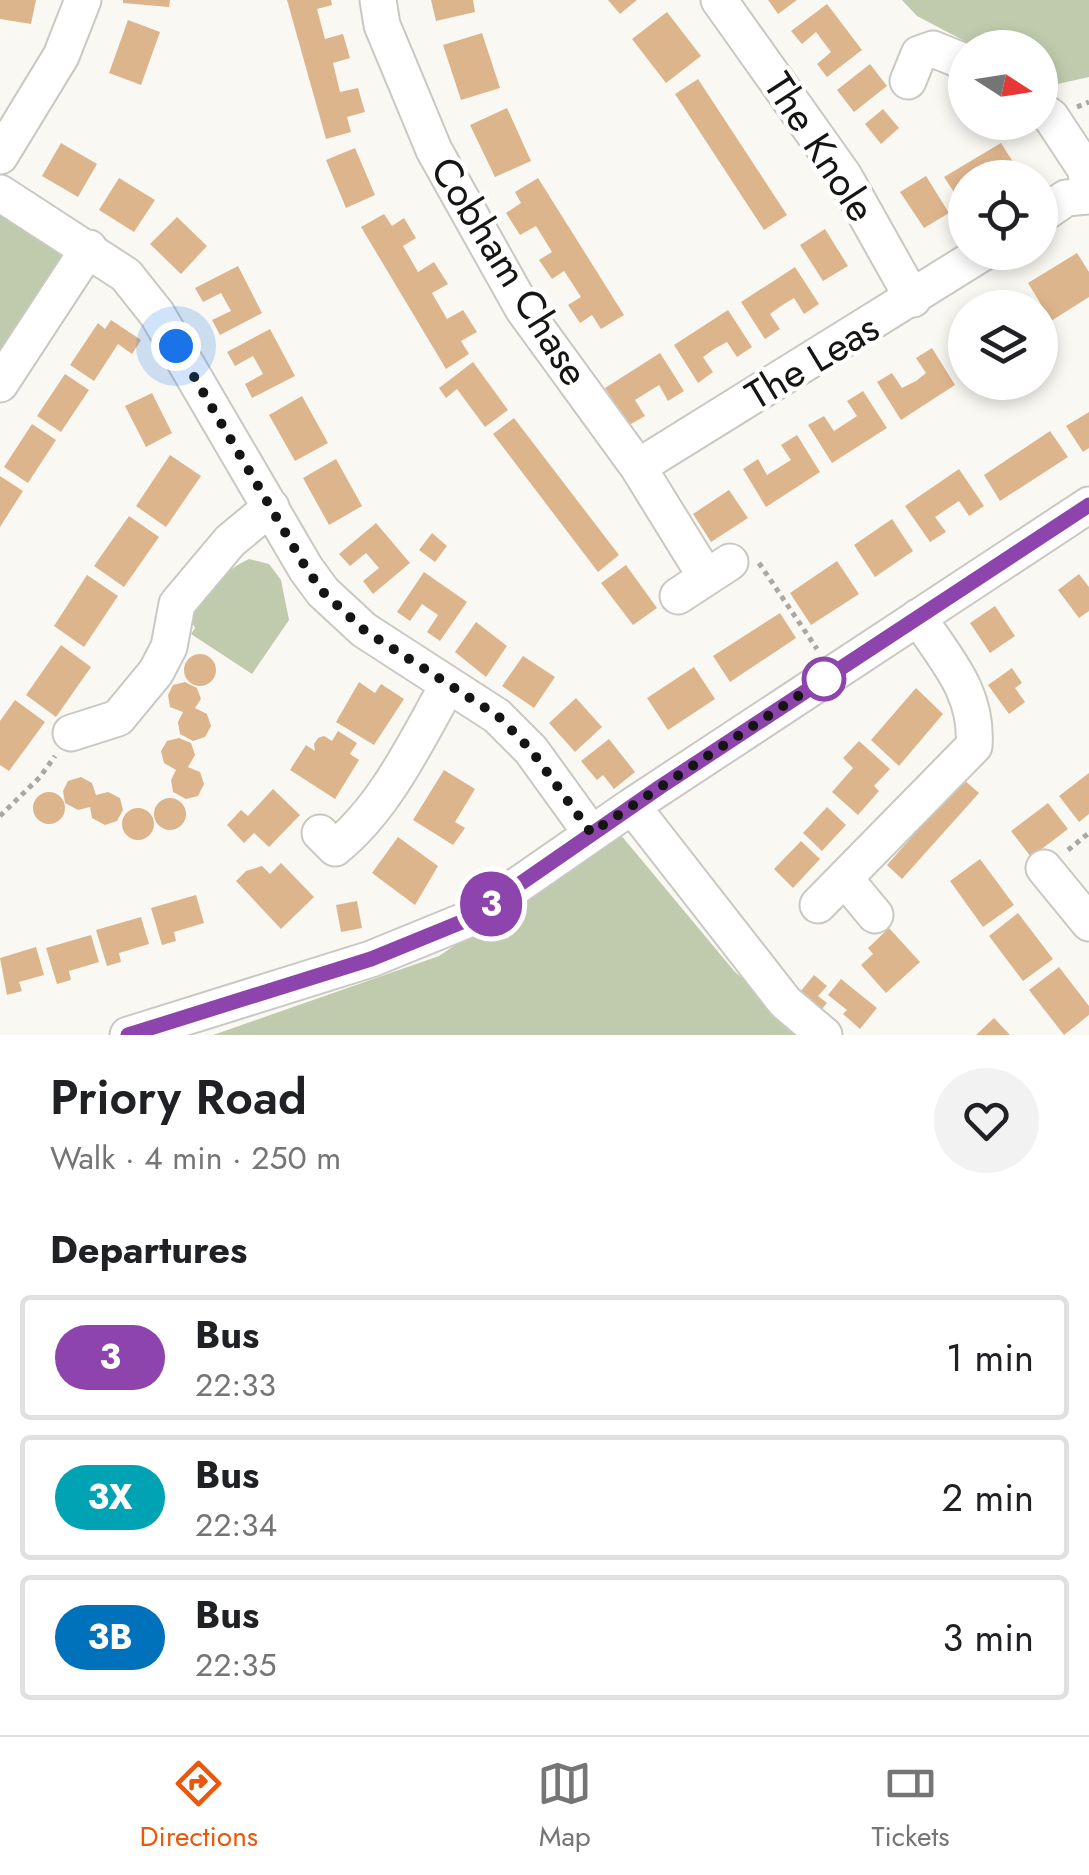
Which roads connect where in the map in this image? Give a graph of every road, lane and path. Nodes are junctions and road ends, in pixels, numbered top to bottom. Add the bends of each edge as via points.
1 (83, 0) edge
2 (378, 0) edge
3 (719, 0) edge
4 (948, 55) edge
5 (908, 81) dead end
6 (1058, 128) edge
7 (0, 156) edge
8 (0, 192) edge
9 (1089, 196) edge
10 (1058, 204) edge
11 (89, 248) junction
12 (957, 270) edge
13 (913, 299) junction
14 (0, 384) edge
15 (638, 467) junction
16 (271, 506) junction
17 (1089, 506) edge
18 (705, 578) joint
19 (918, 617) junction
20 (833, 673) junction
21 (448, 685) junction
22 (71, 733) joint
23 (632, 806) junction
24 (0, 816) edge
25 (320, 832) dead end
26 (591, 833) junction
27 (1044, 868) dead end
28 (845, 878) junction
29 (818, 905) dead end
30 (874, 915) dead end
31 (1089, 923) edge
32 (128, 1035) edge
33 (824, 1035) edge

1 - 7 street via 61,56
2 - 15 street, Cobham Chase via 434,150 523,309
3 - 13 street, The Knole via 844,176
4 - 5 street via 933,48 920,54
6 - 9 street via 1086,170
8 - 11 street
9 - 10 street
11 - 14 street
11 - 16 street via 126,275 157,314
12 - 13 street, The Leas
13 - 15 street, The Leas
15 - 18 street, Cobham Chase
16 - 21 street via 306,568 342,612
16 - 22 street via 230,541 176,604 169,647 118,718
17 - 19 street
18 - 20 path via 738,574 757,560
19 - 20 street
19 - 28 street via 965,688 976,718 974,746
20 - 23 street
21 - 25 street via 394,780 355,832 335,848
21 - 26 street via 498,716 531,750
22 - 24 path via 40,777
23 - 26 street
23 - 33 street via 785,1002
26 - 32 street via 469,919 422,941
27 - 31 street
28 - 29 street
28 - 30 street

